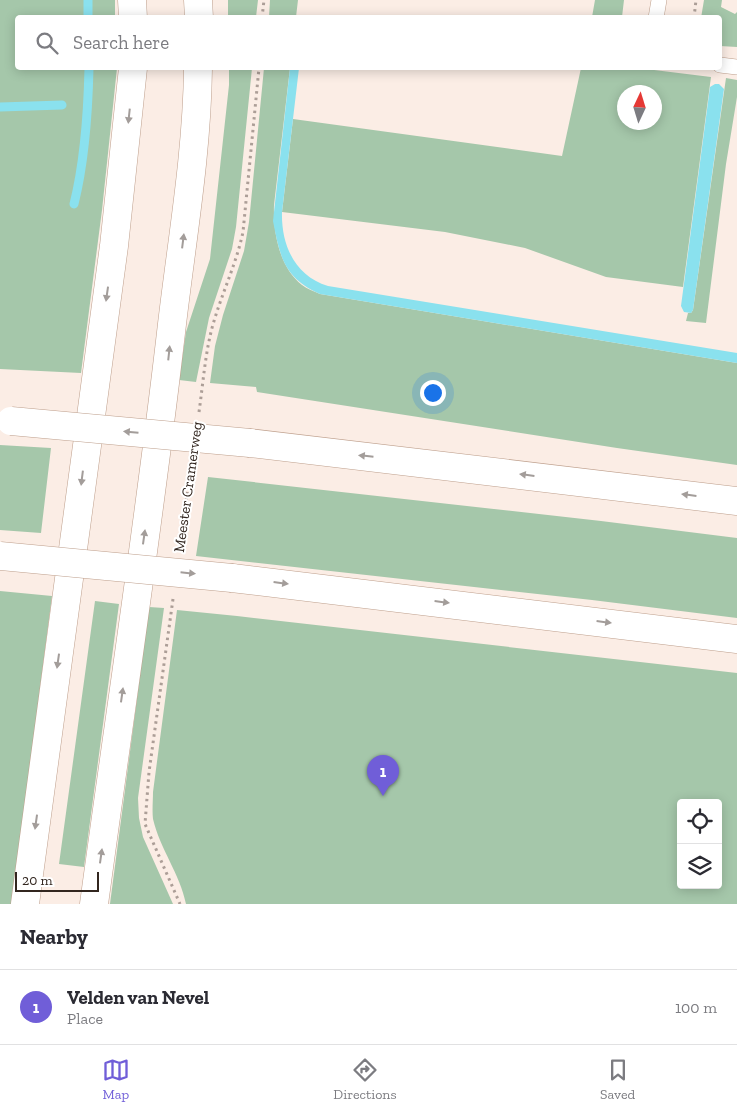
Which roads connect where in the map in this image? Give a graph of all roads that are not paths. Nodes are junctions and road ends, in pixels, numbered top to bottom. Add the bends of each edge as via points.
1 (132, 0) edge
2 (198, 0) edge
3 (659, 0) edge
4 (133, 15) edge
5 (199, 15) edge
6 (656, 15) edge
7 (722, 65) edge
8 (737, 67) edge
9 (133, 70) edge
10 (198, 70) edge
11 (6, 421) edge
12 (737, 501) edge
13 (0, 556) edge
14 (737, 639) edge
15 (25, 904) edge
16 (94, 904) edge

1 - 4 main road
2 - 5 main road
3 - 6 lane
7 - 8 lane
9 -> 15 main road via 114,246
16 -> 10 main road via 166,384 190,176
12 -> 11 main road, bridge via 250,443
13 -> 14 main road, bridge via 232,578

